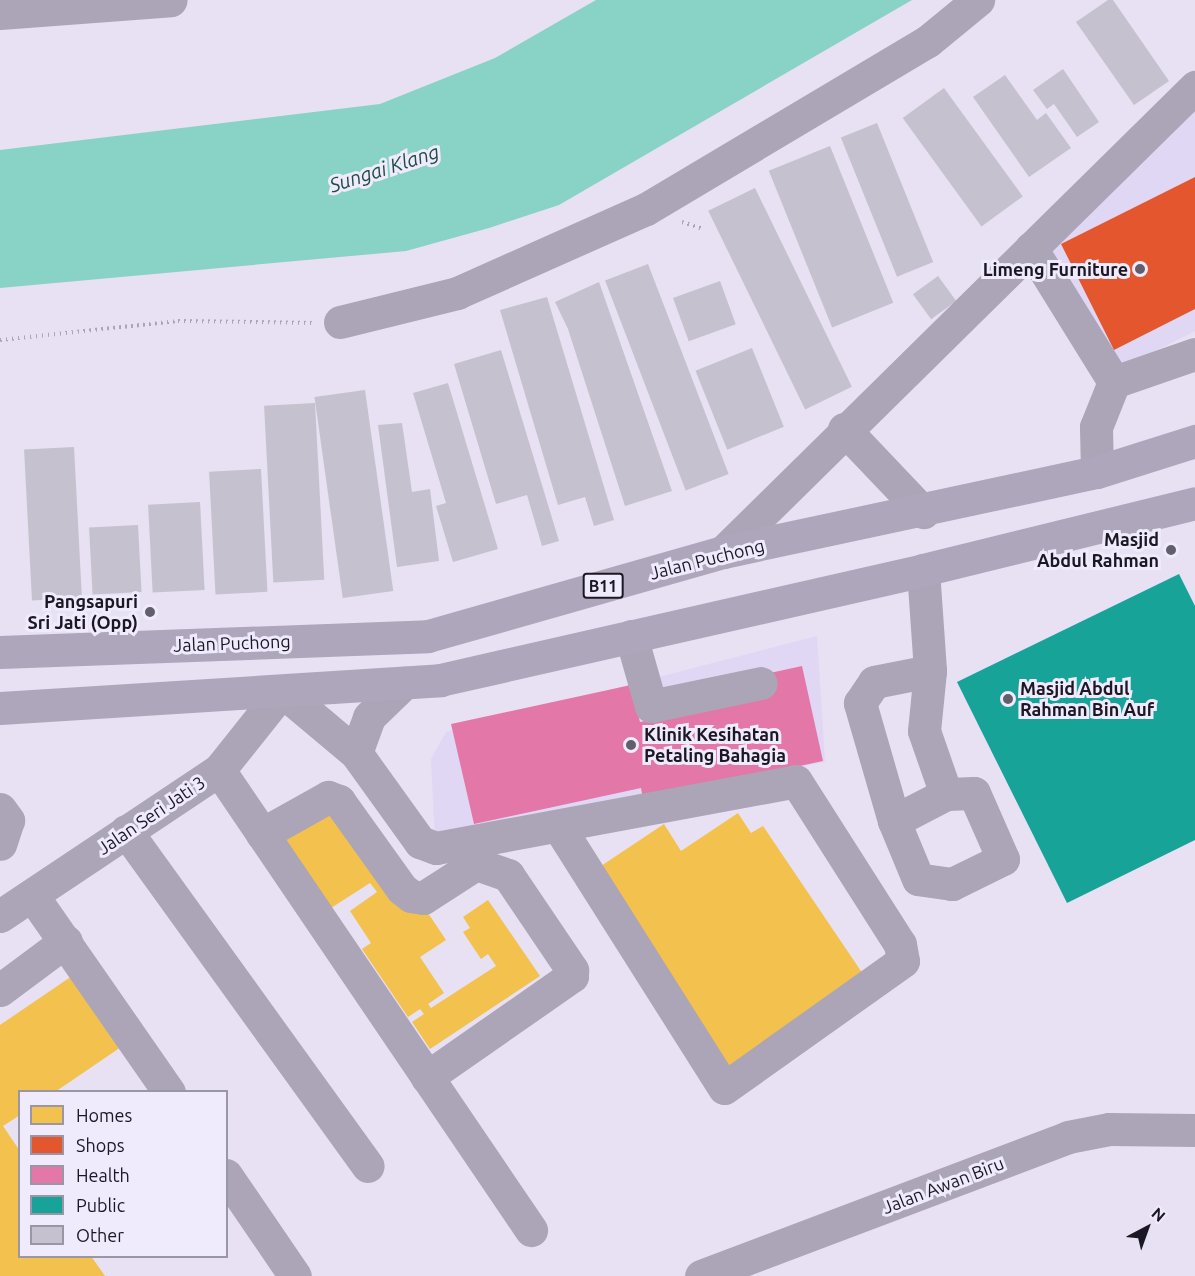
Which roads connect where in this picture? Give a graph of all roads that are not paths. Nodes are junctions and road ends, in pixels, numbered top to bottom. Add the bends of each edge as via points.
1 (171, 0) edge
2 (978, 0) edge
3 (0, 13) edge
4 (1195, 87) edge
5 (1030, 248) junction
6 (340, 322) road end
7 (1195, 354) edge
8 (1114, 382) junction
9 (844, 429) junction
10 (1195, 441) edge
11 (1097, 472) junction
12 (1195, 503) edge
13 (923, 512) junction
14 (723, 552) junction
15 (923, 570) junction
16 (631, 636) junction
17 (0, 652) edge
18 (930, 671) junction
19 (404, 683) junction
20 (761, 683) dead end
21 (282, 691) junction
22 (0, 708) edge
23 (356, 753) junction
24 (219, 770) junction
25 (946, 794) junction
26 (0, 809) edge
27 (894, 821) junction
28 (559, 827) junction
29 (126, 831) junction
30 (262, 834) junction
31 (0, 844) edge
32 (32, 895) junction
33 (0, 916) edge
34 (66, 941) junction
35 (0, 990) edge
36 (427, 1077) junction
37 (168, 1090) edge
38 (1194, 1128) edge
39 (368, 1166) dead end
40 (228, 1178) edge
41 (531, 1230) dead end
42 (709, 1274) edge
43 (295, 1276) edge

1 - 3 street
2 - 6 street via 928,41 646,209 456,292
4 - 5 street
5 - 8 street
5 - 9 street
7 - 8 street
8 - 11 street via 1096,427
9 - 13 street
9 - 14 street
10 - 11 main road, Jalan Puchong / B11
11 - 13 main road, Jalan Puchong / B11
12 - 15 main road
13 - 14 main road, Jalan Puchong / B11
14 - 17 main road, Jalan Puchong / B11 via 428,636
15 - 16 main road
15 - 18 street
16 - 19 main road via 441,680
16 - 20 street via 651,706
18 - 25 street via 924,731
18 - 27 street via 874,682 860,703
19 - 21 main road
19 - 23 street via 369,717
21 - 22 main road
21 - 23 street
21 - 24 street, Jalan Seri Jati 3
23 - 28 street via 420,842 436,848
24 - 29 street, Jalan Seri Jati 3
24 - 30 street
25 - 27 street
25 - 27 street via 974,794 1003,860 952,884 918,879
26 - 31 street via 8,820
28 - 28 street via 796,781 900,944 903,962 724,1088
29 - 32 street, Jalan Seri Jati 3
29 - 39 street
30 - 36 street
30 - 36 street via 328,797 339,801 411,896 423,898 476,864 490,865 508,875 572,970 572,976
32 - 33 street, Jalan Seri Jati 3
32 - 34 street
34 - 35 street
34 - 37 street
36 - 41 street
38 - 42 street, Jalan Awan Biru via 1109,1129 1068,1137
40 - 43 street

